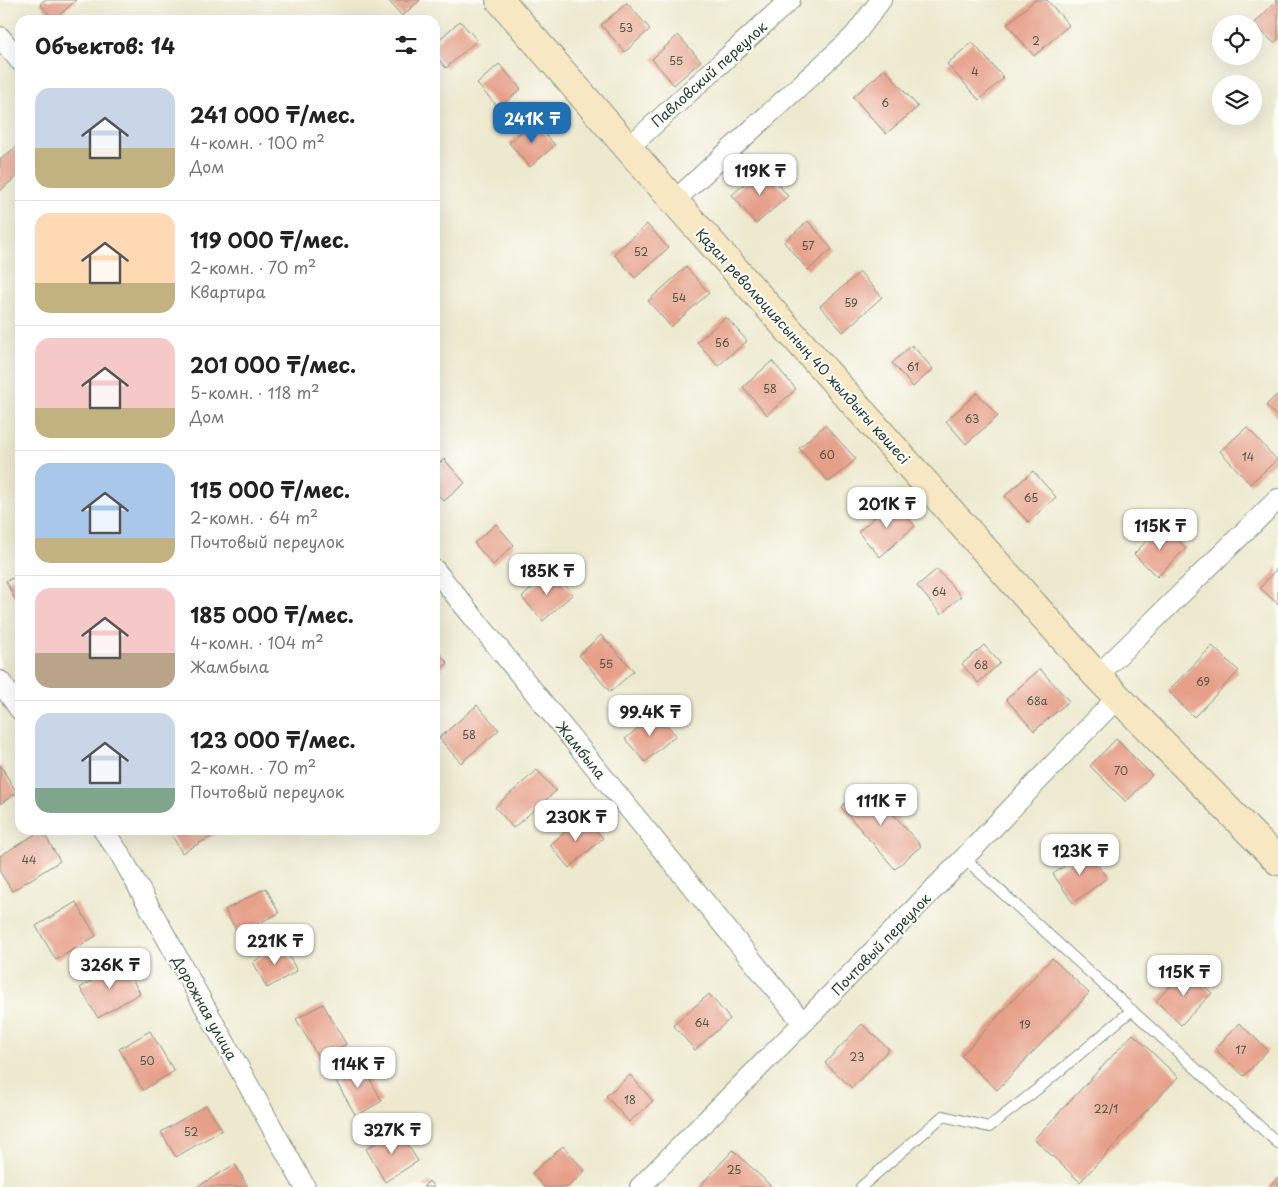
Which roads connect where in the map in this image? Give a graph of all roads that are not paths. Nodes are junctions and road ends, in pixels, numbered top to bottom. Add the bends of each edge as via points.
1 (500, 0) edge
2 (790, 0) edge
3 (881, 0) edge
4 (0, 37) edge
5 (15, 55) edge
6 (628, 148) junction
7 (674, 201) junction
8 (1278, 498) edge
9 (440, 576) edge
10 (1097, 676) junction
11 (0, 681) edge
12 (1118, 697) junction
13 (15, 703) edge
14 (107, 835) edge
15 (964, 858) junction
16 (1278, 861) edge
17 (1132, 1010) junction
18 (803, 1023) junction
19 (1278, 1143) edge
20 (305, 1187) edge
21 (640, 1187) edge
22 (861, 1187) edge

1 - 6 street, Қазан революциясының 40 жылдығы көшесі
2 - 6 street, Павловский переулок
3 - 7 street via 854,36
4 - 5 street
6 - 7 street, Қазан революциясының 40 жылдығы көшесі
7 - 10 street, Қазан революциясының 40 жылдығы көшесі
8 - 10 street
9 - 18 street, Жамбыла
10 - 12 street, Қазан революциясының 40 жылдығы көшесі
11 - 13 street
12 - 15 street, Почтовый переулок
12 - 16 street, Қазан революциясының 40 жылдығы көшесі
14 - 20 street, Дорожная улица
15 - 17 lane
15 - 18 street, Почтовый переулок
17 - 19 lane
17 - 22 lane via 989,1127 943,1116
18 - 21 street, Почтовый переулок

